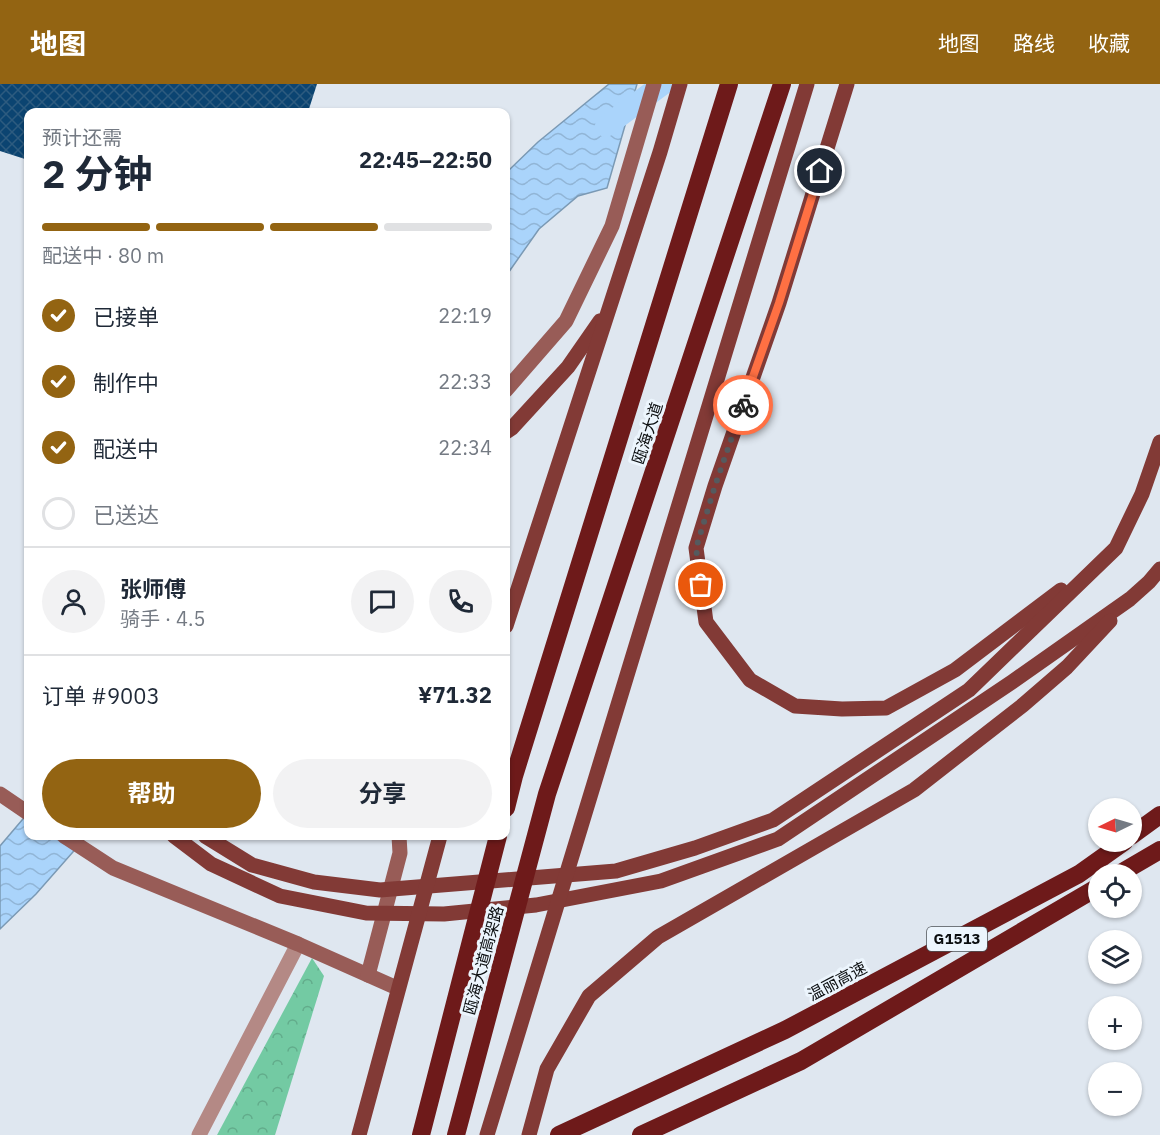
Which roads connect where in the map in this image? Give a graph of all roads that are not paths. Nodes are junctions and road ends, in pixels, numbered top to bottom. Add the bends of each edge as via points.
1 (654, 84) edge
2 (680, 84) edge
3 (729, 84) edge
4 (782, 84) edge
5 (807, 84) edge
6 (847, 84) edge
7 (609, 309) junction
8 (510, 385) edge
9 (510, 429) edge
10 (1160, 441) edge
11 (1116, 548) junction
12 (1160, 569) edge
13 (1130, 599) junction
14 (510, 614) edge
15 (510, 792) edge
16 (0, 794) edge
17 (547, 794) joint
18 (24, 810) edge
19 (1160, 815) edge
20 (1142, 828) edge
21 (70, 840) edge
22 (179, 840) edge
23 (211, 840) edge
24 (399, 840) edge
25 (433, 840) edge
26 (439, 840) edge
27 (497, 840) edge
28 (1160, 850) edge
29 (1110, 852) edge
30 (1136, 864) edge
31 (429, 869) junction
32 (1088, 893) edge
33 (298, 944) junction
34 (368, 975) junction
35 (397, 988) junction
36 (483, 1038) junction
37 (200, 1135) edge
38 (359, 1135) edge
39 (421, 1135) edge
40 (456, 1135) edge
41 (462, 1135) edge
42 (487, 1135) edge
43 (529, 1135) edge
44 (558, 1135) edge
45 (641, 1135) edge

1 - 8 street via 612,226 566,321
2 - 7 main road
3 - 15 highway, 瓯海大道
4 - 17 highway, 瓯海大道
5 - 42 main road
6 - 11 main road via 779,303 696,548 706,622 750,680 795,706 886,708 955,670
7 - 9 main road via 568,367
7 - 14 main road
10 - 11 main road via 1142,494
11 - 23 main road via 969,690 773,820 695,848 616,871 380,890 314,882 252,865
12 - 13 main road
13 - 22 main road via 778,839 661,881 536,905 444,914 366,913 280,896 211,864
13 - 43 main road via 1067,667 914,790 658,937 589,996 547,1069
16 - 18 street
17 - 36 highway, 瓯海大道高架路
19 - 20 highway
21 - 33 street via 113,868
24 - 34 street via 400,853
25 - 31 main road
26 - 31 main road
27 - 39 highway, 瓯海大道高架路
28 - 30 highway
29 - 44 highway, 温丽高速 / G1513 via 1079,874 785,1030
31 - 35 main road
32 - 45 highway, G1513 via 801,1061
33 - 34 street
33 - 37 street
34 - 35 street
35 - 38 main road
36 - 40 highway, 瓯海大道高架路
36 - 41 highway

